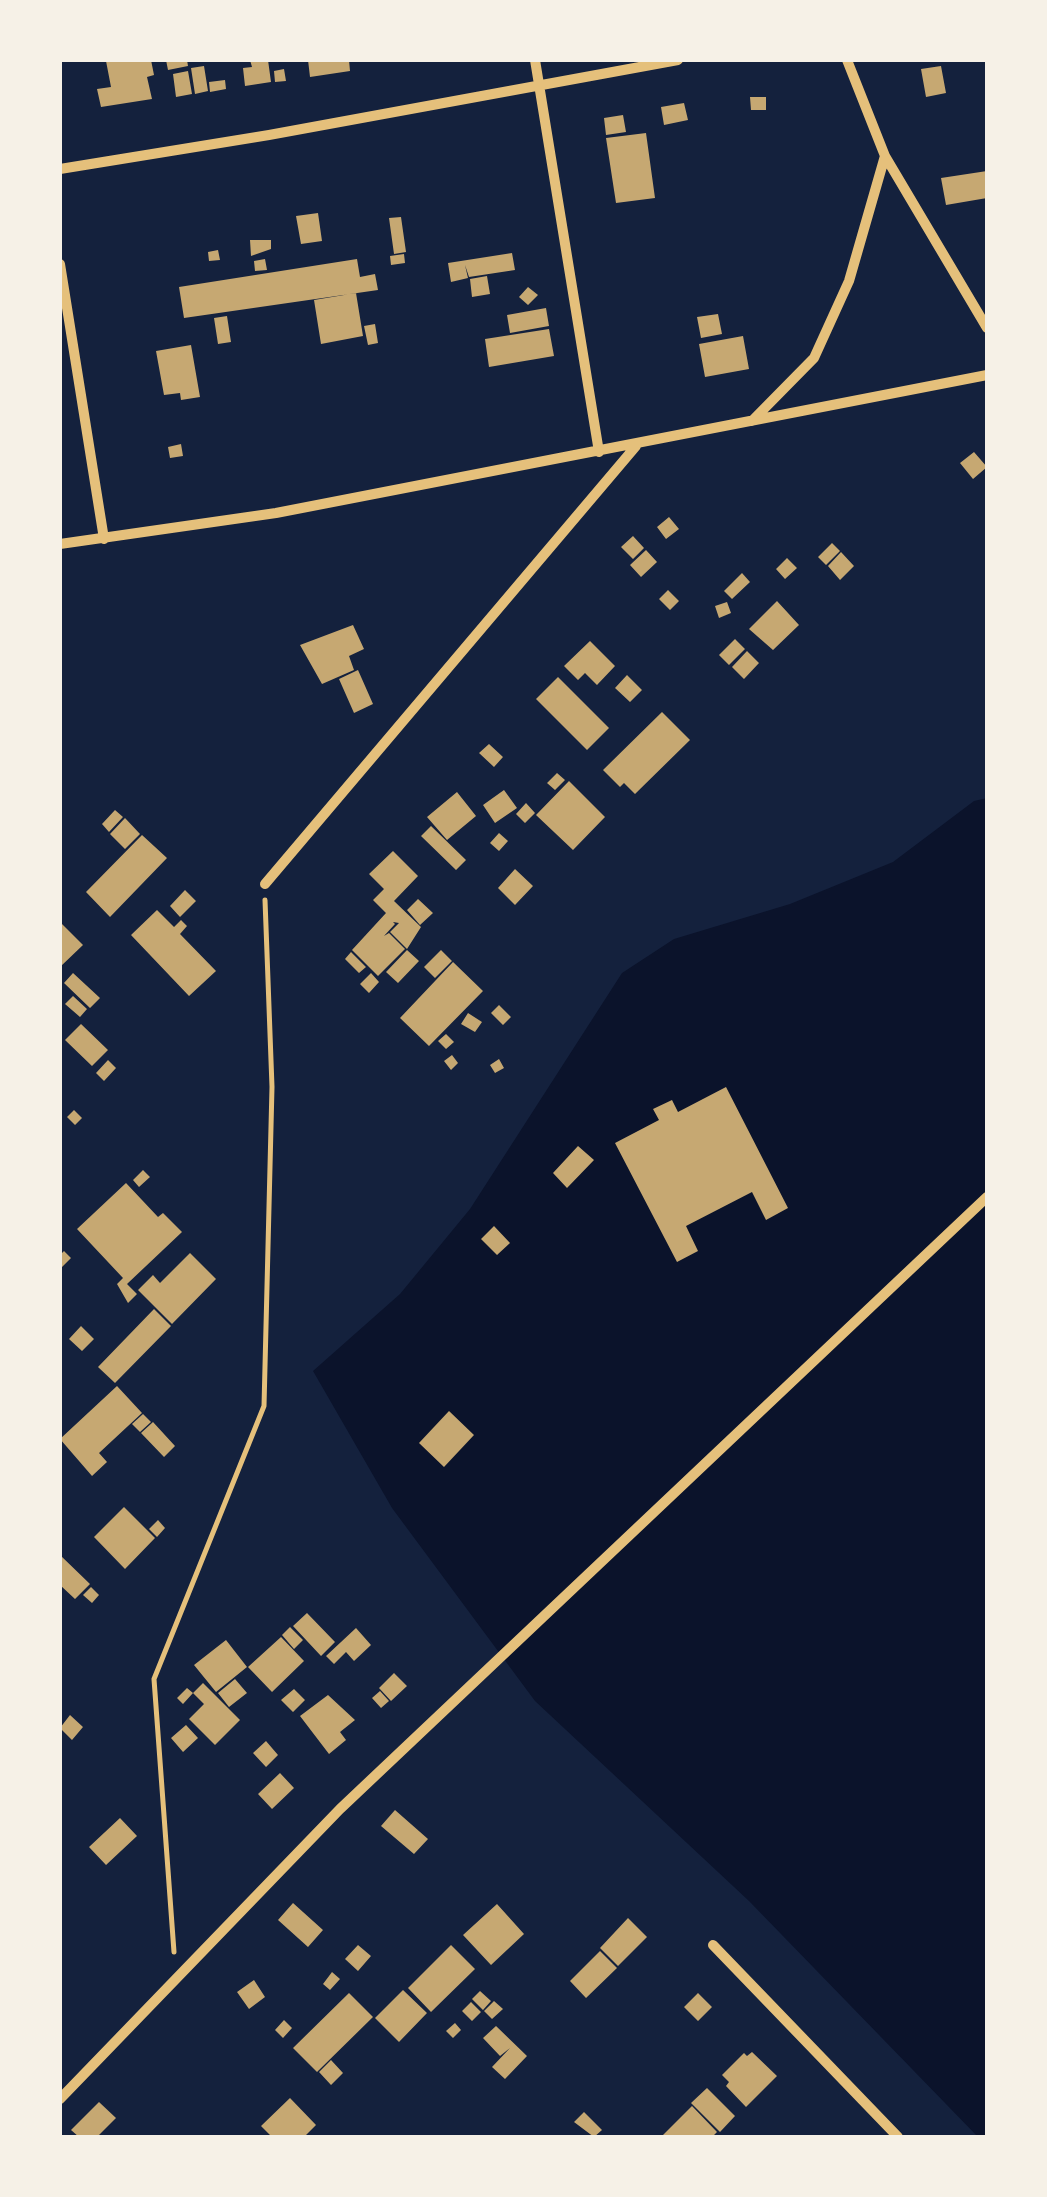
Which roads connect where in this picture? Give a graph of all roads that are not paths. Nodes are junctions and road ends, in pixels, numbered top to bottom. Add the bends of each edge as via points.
1 (535, 60) edge
2 (678, 60) edge
3 (847, 60) edge
4 (539, 86) junction
5 (885, 156) junction
6 (60, 168) edge
7 (60, 264) edge
8 (987, 328) edge
9 (987, 375) edge
10 (752, 422) junction
11 (636, 445) junction
12 (599, 452) junction
13 (104, 539) junction
14 (60, 544) edge
15 (265, 884) road end
16 (987, 1196) edge
17 (714, 1946) dead end
18 (60, 2100) edge
19 (898, 2137) edge

1 - 4 street
2 - 4 street
3 - 5 street
4 - 6 street
4 - 12 street
5 - 8 street
5 - 10 street via 849,281 814,358
7 - 13 street
9 - 10 street
10 - 11 street
11 - 12 street
11 - 15 street
12 - 13 street
13 - 14 street
16 - 18 street via 340,1810
17 - 19 street

